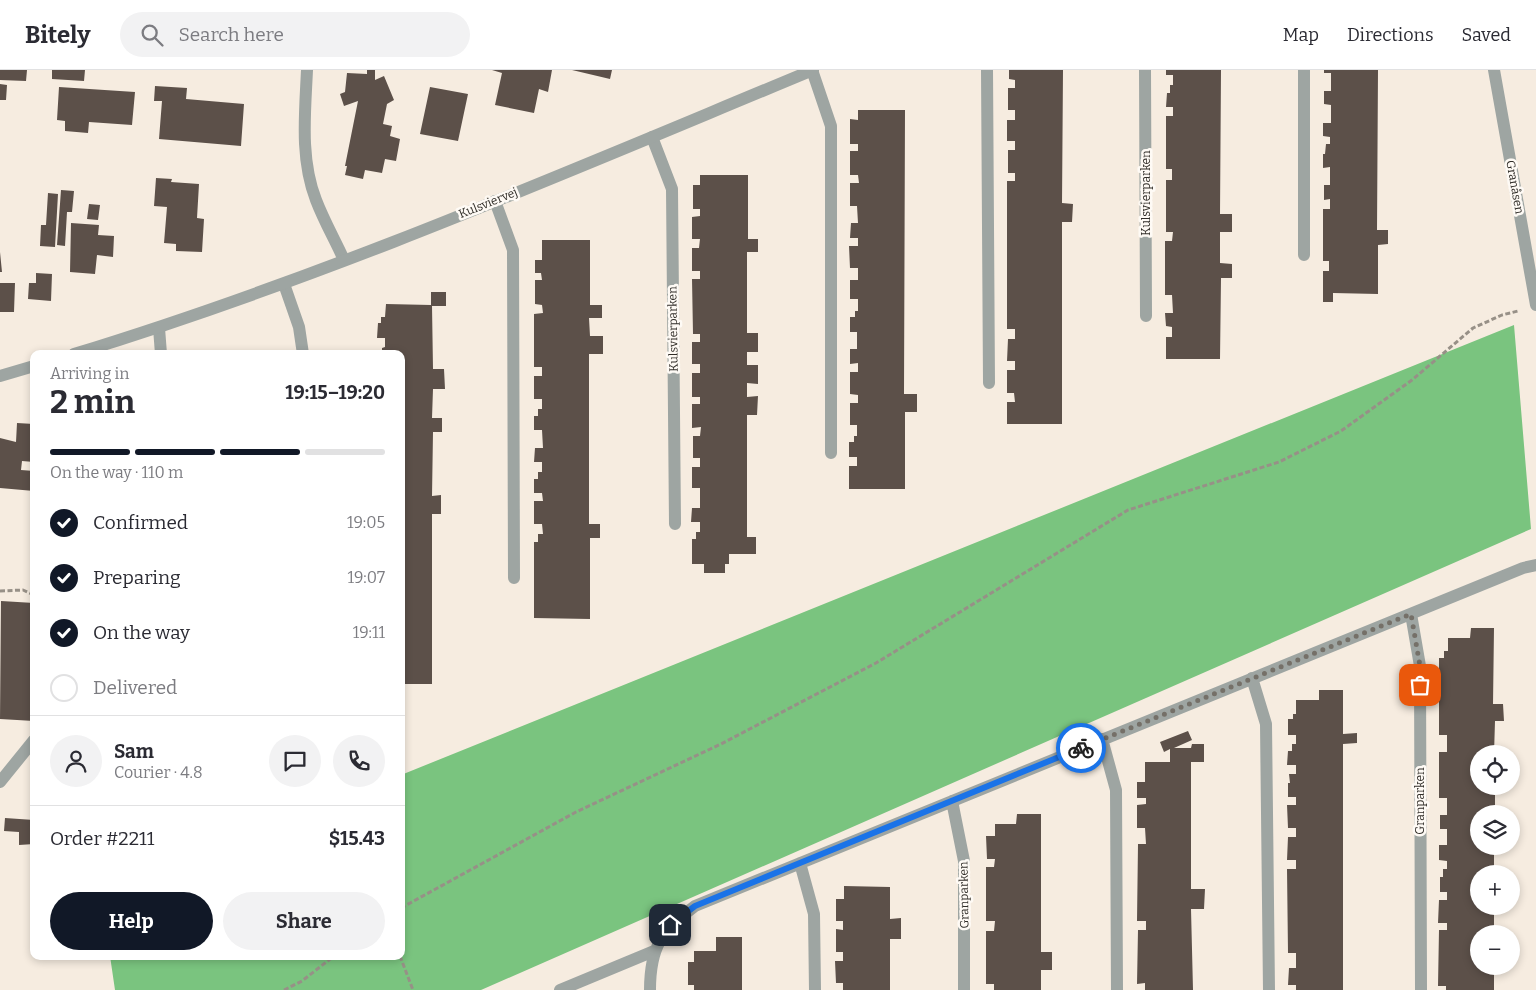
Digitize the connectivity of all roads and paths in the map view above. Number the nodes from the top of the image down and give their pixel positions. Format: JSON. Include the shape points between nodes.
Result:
{"nodes":[{"id":1,"x":307,"y":70,"type":"edge"},
{"id":2,"x":813,"y":70,"type":"edge"},
{"id":3,"x":987,"y":70,"type":"edge"},
{"id":4,"x":1145,"y":70,"type":"edge"},
{"id":5,"x":1304,"y":70,"type":"edge"},
{"id":6,"x":1494,"y":70,"type":"edge"},
{"id":7,"x":652,"y":137,"type":"junction"},
{"id":8,"x":495,"y":201,"type":"junction"},
{"id":9,"x":1304,"y":254,"type":"dead end"},
{"id":10,"x":344,"y":260,"type":"junction"},
{"id":11,"x":284,"y":284,"type":"junction"},
{"id":12,"x":1536,"y":305,"type":"edge"},
{"id":13,"x":1519,"y":310,"type":"dead end"},
{"id":14,"x":1146,"y":316,"type":"dead end"},
{"id":15,"x":159,"y":328,"type":"junction"},
{"id":16,"x":87,"y":350,"type":"edge"},
{"id":17,"x":161,"y":350,"type":"edge"},
{"id":18,"x":302,"y":350,"type":"edge"},
{"id":19,"x":30,"y":367,"type":"edge"},
{"id":20,"x":0,"y":376,"type":"edge"},
{"id":21,"x":990,"y":382,"type":"dead end"},
{"id":22,"x":831,"y":453,"type":"dead end"},
{"id":23,"x":675,"y":524,"type":"dead end"},
{"id":24,"x":1536,"y":565,"type":"edge"},
{"id":25,"x":514,"y":578,"type":"dead end"},
{"id":26,"x":0,"y":591,"type":"edge"},
{"id":27,"x":30,"y":594,"type":"edge"},
{"id":28,"x":1411,"y":614,"type":"junction"},
{"id":29,"x":1252,"y":678,"type":"junction"},
{"id":30,"x":1102,"y":739,"type":"junction"},
{"id":31,"x":30,"y":745,"type":"edge"},
{"id":32,"x":0,"y":782,"type":"edge"},
{"id":33,"x":952,"y":801,"type":"junction"},
{"id":34,"x":800,"y":863,"type":"junction"},
{"id":35,"x":405,"y":906,"type":"edge"},
{"id":36,"x":654,"y":951,"type":"junction"},
{"id":37,"x":329,"y":960,"type":"edge"},
{"id":38,"x":402,"y":960,"type":"edge"},
{"id":39,"x":284,"y":990,"type":"edge"},
{"id":40,"x":413,"y":990,"type":"edge"},
{"id":41,"x":560,"y":990,"type":"edge"},
{"id":42,"x":650,"y":990,"type":"edge"},
{"id":43,"x":815,"y":990,"type":"edge"},
{"id":44,"x":964,"y":990,"type":"edge"},
{"id":45,"x":1116,"y":990,"type":"edge"},
{"id":46,"x":1269,"y":990,"type":"edge"},
{"id":47,"x":1421,"y":990,"type":"edge"}],
"edges":[{"from":1,"to":10,"type":"street","via":[[304,132],[308,171],[316,200]]},
{"from":2,"to":7,"type":"street","name":"Kulsviervej"},
{"from":2,"to":22,"type":"street","via":[[830,126]]},
{"from":3,"to":21,"type":"street"},
{"from":4,"to":14,"type":"street","name":"Kulsvierparken"},
{"from":5,"to":9,"type":"street"},
{"from":6,"to":12,"type":"street","name":"Granåsen"},
{"from":7,"to":8,"type":"street","name":"Kulsviervej"},
{"from":7,"to":23,"type":"street","name":"Kulsvierparken","via":[[672,189]]},
{"from":8,"to":10,"type":"street","name":"Kulsviervej"},
{"from":8,"to":25,"type":"street","via":[[513,250]]},
{"from":10,"to":11,"type":"street","name":"Kulsviervej"},
{"from":11,"to":15,"type":"street","name":"Kulsviervej"},
{"from":11,"to":18,"type":"street","via":[[299,327]]},
{"from":13,"to":35,"type":"path","via":[[1473,328],[1412,380],[1341,431],[1279,462],[1128,510],[876,663],[720,744],[576,812]]},
{"from":15,"to":16,"type":"street","name":"Kulsviervej"},
{"from":15,"to":17,"type":"street"},
{"from":19,"to":20,"type":"street"},
{"from":24,"to":28,"type":"street"},
{"from":26,"to":27,"type":"path","via":[[23,590]]},
{"from":28,"to":29,"type":"street"},
{"from":28,"to":47,"type":"street","name":"Granparken","via":[[1420,666]]},
{"from":29,"to":30,"type":"street"},
{"from":29,"to":46,"type":"street","via":[[1266,724]]},
{"from":30,"to":33,"type":"street"},
{"from":30,"to":45,"type":"street","via":[[1116,790]]},
{"from":31,"to":32,"type":"street"},
{"from":33,"to":34,"type":"street"},
{"from":33,"to":44,"type":"street","name":"Granparken","via":[[964,861]]},
{"from":34,"to":36,"type":"street","via":[[695,906],[670,925]]},
{"from":34,"to":43,"type":"street","via":[[814,914]]},
{"from":36,"to":41,"type":"street"},
{"from":36,"to":42,"type":"street"},
{"from":37,"to":39,"type":"path"},
{"from":38,"to":40,"type":"path"}]}
